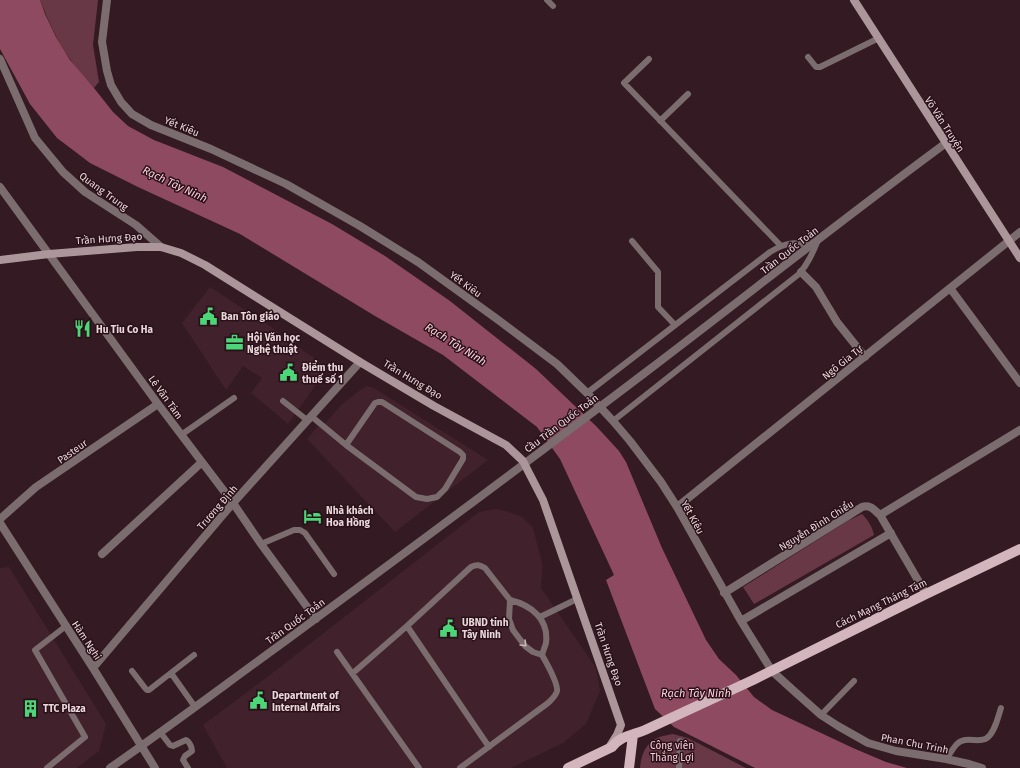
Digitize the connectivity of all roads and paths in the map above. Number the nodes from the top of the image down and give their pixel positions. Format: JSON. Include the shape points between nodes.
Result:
{"nodes":[{"id":1,"x":107,"y":0,"type":"edge"},
{"id":2,"x":547,"y":0,"type":"edge"},
{"id":3,"x":854,"y":0,"type":"edge"},
{"id":4,"x":553,"y":6,"type":"dead end"},
{"id":5,"x":879,"y":38,"type":"junction"},
{"id":6,"x":808,"y":57,"type":"dead end"},
{"id":7,"x":0,"y":59,"type":"edge"},
{"id":8,"x":648,"y":59,"type":"dead end"},
{"id":9,"x":688,"y":94,"type":"dead end"},
{"id":10,"x":660,"y":121,"type":"junction"},
{"id":11,"x":946,"y":143,"type":"junction"},
{"id":12,"x":0,"y":187,"type":"edge"},
{"id":13,"x":1020,"y":232,"type":"edge"},
{"id":14,"x":818,"y":240,"type":"junction"},
{"id":15,"x":632,"y":241,"type":"dead end"},
{"id":16,"x":1008,"y":241,"type":"junction"},
{"id":17,"x":811,"y":245,"type":"junction"},
{"id":18,"x":781,"y":246,"type":"junction"},
{"id":19,"x":162,"y":247,"type":"junction"},
{"id":20,"x":49,"y":254,"type":"junction"},
{"id":21,"x":1020,"y":258,"type":"edge"},
{"id":22,"x":0,"y":260,"type":"edge"},
{"id":23,"x":801,"y":272,"type":"junction"},
{"id":24,"x":950,"y":288,"type":"junction"},
{"id":25,"x":675,"y":325,"type":"junction"},
{"id":26,"x":865,"y":357,"type":"junction"},
{"id":27,"x":360,"y":362,"type":"junction"},
{"id":28,"x":645,"y":372,"type":"joint"},
{"id":29,"x":1020,"y":383,"type":"edge"},
{"id":30,"x":588,"y":393,"type":"junction"},
{"id":31,"x":234,"y":398,"type":"dead end"},
{"id":32,"x":283,"y":401,"type":"dead end"},
{"id":33,"x":158,"y":404,"type":"junction"},
{"id":34,"x":309,"y":418,"type":"junction"},
{"id":35,"x":613,"y":421,"type":"junction"},
{"id":36,"x":1020,"y":430,"type":"edge"},
{"id":37,"x":181,"y":434,"type":"junction"},
{"id":38,"x":346,"y":445,"type":"junction"},
{"id":39,"x":202,"y":462,"type":"junction"},
{"id":40,"x":490,"y":489,"type":"joint"},
{"id":41,"x":233,"y":503,"type":"junction"},
{"id":42,"x":677,"y":507,"type":"junction"},
{"id":43,"x":880,"y":515,"type":"junction"},
{"id":44,"x":0,"y":519,"type":"edge"},
{"id":45,"x":0,"y":523,"type":"edge"},
{"id":46,"x":891,"y":533,"type":"junction"},
{"id":47,"x":261,"y":544,"type":"junction"},
{"id":48,"x":1020,"y":549,"type":"edge"},
{"id":49,"x":102,"y":554,"type":"dead end"},
{"id":50,"x":334,"y":574,"type":"dead end"},
{"id":51,"x":724,"y":593,"type":"junction"},
{"id":52,"x":926,"y":594,"type":"junction"},
{"id":53,"x":577,"y":599,"type":"junction"},
{"id":54,"x":510,"y":600,"type":"junction"},
{"id":55,"x":540,"y":617,"type":"junction"},
{"id":56,"x":316,"y":619,"type":"junction"},
{"id":57,"x":740,"y":621,"type":"junction"},
{"id":58,"x":66,"y":626,"type":"junction"},
{"id":59,"x":407,"y":626,"type":"junction"},
{"id":60,"x":337,"y":652,"type":"dead end"},
{"id":61,"x":194,"y":655,"type":"dead end"},
{"id":62,"x":542,"y":655,"type":"junction"},
{"id":63,"x":93,"y":668,"type":"junction"},
{"id":64,"x":132,"y":671,"type":"dead end"},
{"id":65,"x":772,"y":671,"type":"junction"},
{"id":66,"x":171,"y":673,"type":"junction"},
{"id":67,"x":353,"y":673,"type":"junction"},
{"id":68,"x":854,"y":681,"type":"dead end"},
{"id":69,"x":195,"y":707,"type":"junction"},
{"id":70,"x":1001,"y":708,"type":"dead end"},
{"id":71,"x":821,"y":715,"type":"junction"},
{"id":72,"x":621,"y":724,"type":"junction"},
{"id":73,"x":160,"y":732,"type":"junction"},
{"id":74,"x":638,"y":733,"type":"junction"},
{"id":75,"x":680,"y":741,"type":"dead end"},
{"id":76,"x":141,"y":746,"type":"junction"},
{"id":77,"x":489,"y":747,"type":"junction"},
{"id":78,"x":610,"y":748,"type":"junction"},
{"id":79,"x":946,"y":759,"type":"junction"},
{"id":80,"x":47,"y":768,"type":"edge"},
{"id":81,"x":110,"y":768,"type":"edge"},
{"id":82,"x":154,"y":768,"type":"edge"},
{"id":83,"x":188,"y":768,"type":"edge"},
{"id":84,"x":419,"y":768,"type":"edge"},
{"id":85,"x":460,"y":768,"type":"edge"},
{"id":86,"x":568,"y":768,"type":"edge"},
{"id":87,"x":629,"y":768,"type":"edge"},
{"id":88,"x":679,"y":768,"type":"edge"},
{"id":89,"x":982,"y":768,"type":"edge"}],
"edges":[{"from":1,"to":30,"type":"street","name":"Yết Kiêu","via":[[102,42],[106,71],[121,102],[132,114],[151,125],[211,148],[286,184],[360,226],[418,262],[498,319],[556,364]]},
{"from":2,"to":4,"type":"lane"},
{"from":3,"to":5,"type":"street","name":"Võ Văn Truyện"},
{"from":5,"to":6,"type":"lane","via":[[820,67],[816,67]]},
{"from":5,"to":11,"type":"street","name":"Võ Văn Truyện"},
{"from":7,"to":19,"type":"street","name":"Quang Trung","via":[[35,138],[63,172],[85,192],[136,225]]},
{"from":8,"to":10,"type":"lane","via":[[624,83]]},
{"from":9,"to":10,"type":"lane"},
{"from":10,"to":18,"type":"lane"},
{"from":11,"to":14,"type":"street","name":"Trần Quốc Toản"},
{"from":11,"to":16,"type":"street","name":"Võ Văn Truyện"},
{"from":12,"to":20,"type":"street","name":"Lê Văn Tám"},
{"from":13,"to":16,"type":"street","name":"Ngô Gia Tự"},
{"from":14,"to":17,"type":"street","name":"Trần Quốc Toản"},
{"from":14,"to":23,"type":"lane"},
{"from":15,"to":25,"type":"lane","via":[[658,272],[658,307]]},
{"from":16,"to":21,"type":"street","name":"Võ Văn Truyện"},
{"from":16,"to":24,"type":"street","name":"Ngô Gia Tự"},
{"from":17,"to":18,"type":"lane","via":[[796,242]]},
{"from":17,"to":28,"type":"street","name":"Trần Quốc Toản"},
{"from":18,"to":25,"type":"lane"},
{"from":19,"to":20,"type":"street","name":"Trần Hưng Đạo"},
{"from":19,"to":27,"type":"street","name":"Trần Hưng Đạo","via":[[205,265]]},
{"from":20,"to":22,"type":"street","name":"Trần Hưng Đạo"},
{"from":20,"to":33,"type":"street","name":"Lê Văn Tám"},
{"from":23,"to":26,"type":"street","via":[[816,287],[837,322]]},
{"from":23,"to":35,"type":"lane"},
{"from":24,"to":26,"type":"street","name":"Ngô Gia Tự"},
{"from":24,"to":29,"type":"street"},
{"from":25,"to":30,"type":"lane"},
{"from":26,"to":42,"type":"street","name":"Ngô Gia Tự"},
{"from":27,"to":34,"type":"street","name":"Trương Định"},
{"from":27,"to":53,"type":"street","name":"Trần Hưng Đạo","via":[[506,445],[523,461],[543,500]]},
{"from":28,"to":40,"type":"street","name":"Cầu Trần Quốc Toản"},
{"from":30,"to":35,"type":"street","name":"Yết Kiêu"},
{"from":31,"to":37,"type":"lane"},
{"from":32,"to":34,"type":"lane"},
{"from":33,"to":37,"type":"street","name":"Lê Văn Tám"},
{"from":33,"to":44,"type":"street","name":"Pasteur","via":[[36,487]]},
{"from":34,"to":38,"type":"lane"},
{"from":34,"to":41,"type":"street","name":"Trương Định"},
{"from":35,"to":42,"type":"street","name":"Yết Kiêu","via":[[661,482]]},
{"from":36,"to":43,"type":"street"},
{"from":37,"to":39,"type":"street","name":"Lê Văn Tám"},
{"from":38,"to":38,"type":"lane","via":[[375,403],[382,402],[460,452],[463,459],[441,493],[427,499],[416,497]]},
{"from":39,"to":41,"type":"street","name":"Lê Văn Tám"},
{"from":39,"to":49,"type":"street"},
{"from":40,"to":56,"type":"street","name":"Trần Quốc Toản"},
{"from":41,"to":47,"type":"street","name":"Lê Văn Tám"},
{"from":41,"to":63,"type":"street","name":"Trương Định"},
{"from":42,"to":51,"type":"street","name":"Yết Kiêu"},
{"from":43,"to":46,"type":"street"},
{"from":43,"to":51,"type":"street","name":"Nguyễn Đình Chiểu","via":[[871,507],[862,507]]},
{"from":45,"to":58,"type":"street","name":"Hàm Nghi"},
{"from":46,"to":52,"type":"street"},
{"from":46,"to":57,"type":"street"},
{"from":47,"to":50,"type":"lane","via":[[294,530],[300,530],[305,533]]},
{"from":47,"to":56,"type":"street","name":"Lê Văn Tám"},
{"from":48,"to":52,"type":"main road","name":"Cách Mạng Tháng Tám"},
{"from":51,"to":57,"type":"street","name":"Yết Kiêu"},
{"from":52,"to":65,"type":"main road","name":"Cách Mạng Tháng Tám"},
{"from":53,"to":55,"type":"lane"},
{"from":53,"to":72,"type":"street","name":"Trần Hưng Đạo"},
{"from":54,"to":55,"type":"lane","via":[[531,609]]},
{"from":54,"to":59,"type":"lane","via":[[485,568],[475,565]]},
{"from":54,"to":62,"type":"lane","one_way":true,"via":[[509,619],[513,630],[525,646]]},
{"from":55,"to":62,"type":"lane","via":[[546,634]]},
{"from":56,"to":69,"type":"street","name":"Trần Quốc Toản"},
{"from":57,"to":65,"type":"street","name":"Yết Kiêu"},
{"from":58,"to":63,"type":"street","name":"Hàm Nghi"},
{"from":58,"to":80,"type":"lane","via":[[35,650],[85,737]]},
{"from":59,"to":67,"type":"lane"},
{"from":59,"to":77,"type":"lane"},
{"from":60,"to":67,"type":"lane"},
{"from":61,"to":66,"type":"lane"},
{"from":62,"to":77,"type":"lane","via":[[557,691],[548,704]]},
{"from":63,"to":76,"type":"street","name":"Hàm Nghi"},
{"from":64,"to":66,"type":"lane","via":[[147,690]]},
{"from":65,"to":71,"type":"street","name":"Phan Chu Trinh"},
{"from":65,"to":74,"type":"main road","name":"Cách Mạng Tháng Tám"},
{"from":66,"to":69,"type":"lane"},
{"from":67,"to":84,"type":"lane"},
{"from":68,"to":71,"type":"lane"},
{"from":69,"to":73,"type":"street","name":"Trần Quốc Toản"},
{"from":70,"to":79,"type":"lane","via":[[986,739],[961,741]]},
{"from":71,"to":79,"type":"street","name":"Phan Chu Trinh","via":[[868,743],[896,751]]},
{"from":72,"to":74,"type":"street"},
{"from":72,"to":78,"type":"street"},
{"from":73,"to":76,"type":"street","name":"Trần Quốc Toản"},
{"from":73,"to":83,"type":"lane","via":[[170,745],[186,740],[188,742],[192,751],[183,760]]},
{"from":74,"to":78,"type":"main road","name":"Cách Mạng Tháng Tám","via":[[630,741]]},
{"from":74,"to":87,"type":"main road"},
{"from":75,"to":88,"type":"lane"},
{"from":76,"to":81,"type":"street","name":"Trần Quốc Toản"},
{"from":76,"to":82,"type":"street","name":"Hàm Nghi"},
{"from":77,"to":85,"type":"lane"},
{"from":78,"to":86,"type":"main road"},
{"from":79,"to":89,"type":"street","name":"Phan Chu Trinh"}]}
